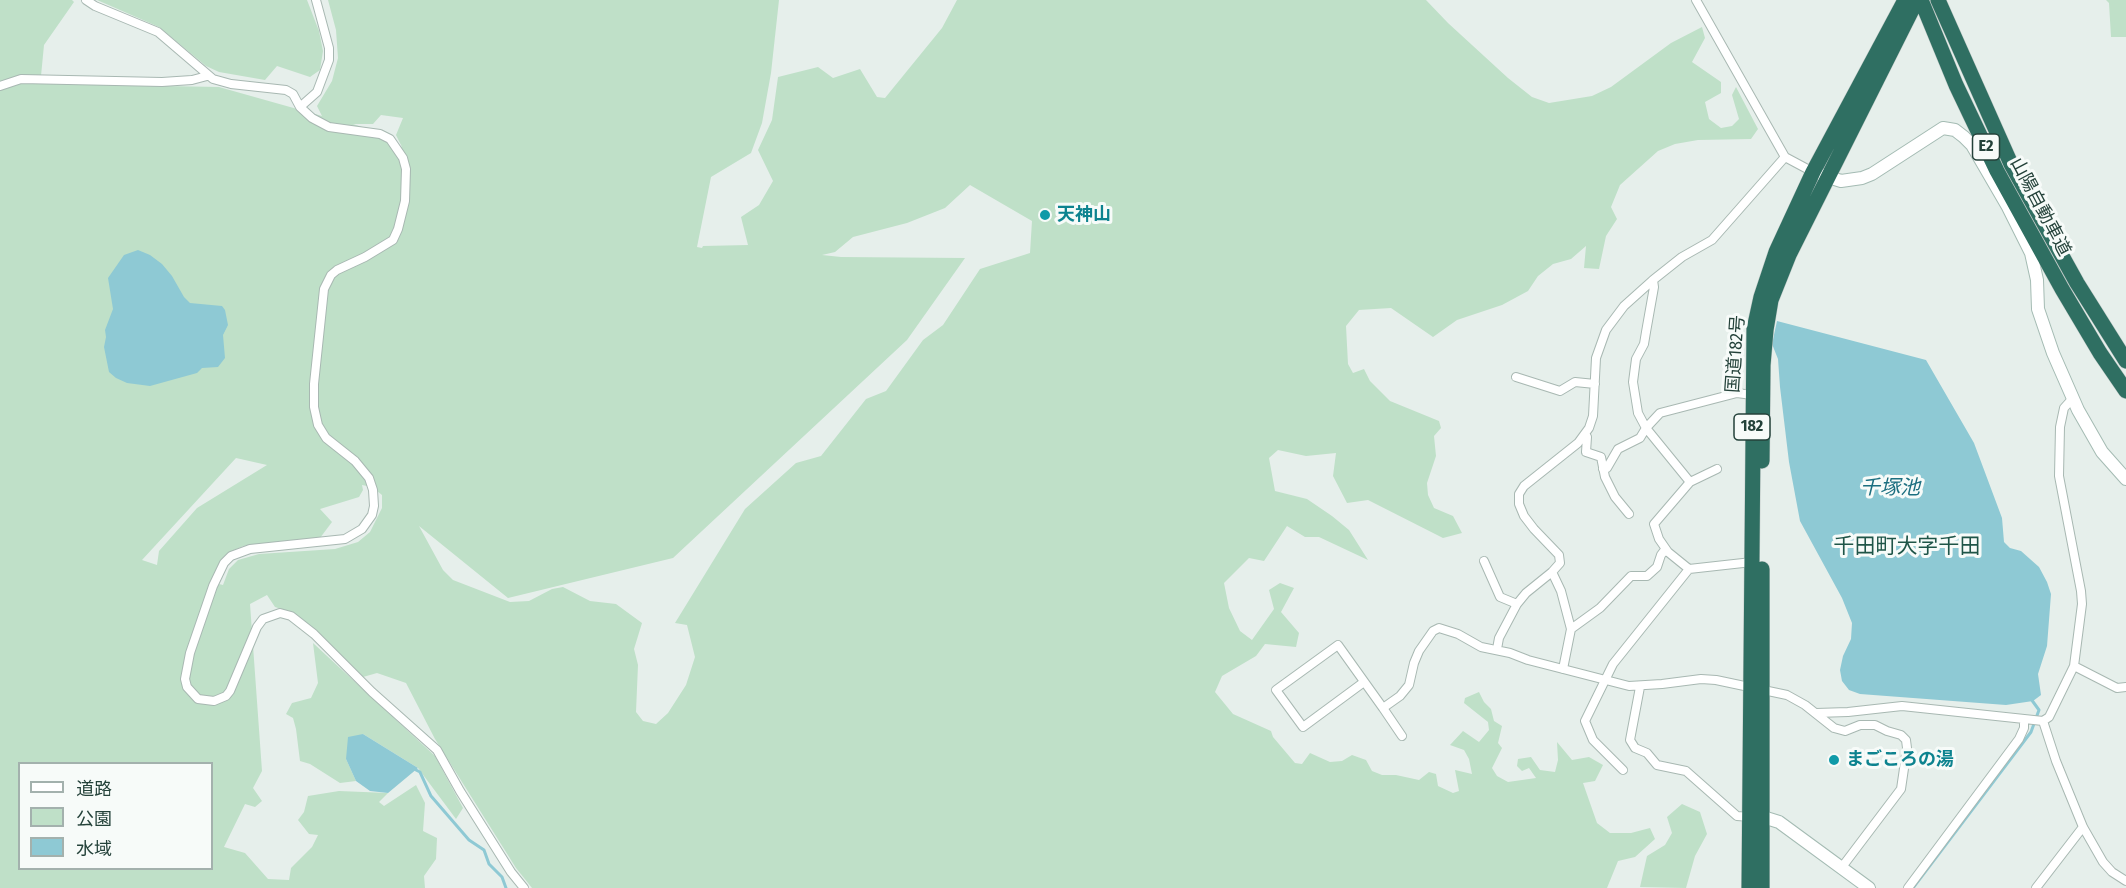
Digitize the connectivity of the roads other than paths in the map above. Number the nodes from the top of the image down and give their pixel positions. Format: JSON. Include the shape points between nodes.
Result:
{"nodes":[{"id":1,"x":86,"y":0,"type":"edge"},
{"id":2,"x":316,"y":0,"type":"edge"},
{"id":3,"x":1696,"y":0,"type":"edge"},
{"id":4,"x":1905,"y":0,"type":"edge"},
{"id":5,"x":1918,"y":0,"type":"edge"},
{"id":6,"x":1938,"y":0,"type":"edge"},
{"id":7,"x":207,"y":76,"type":"junction"},
{"id":8,"x":0,"y":86,"type":"edge"},
{"id":9,"x":300,"y":107,"type":"junction"},
{"id":10,"x":1785,"y":157,"type":"junction"},
{"id":11,"x":1820,"y":175,"type":"junction"},
{"id":12,"x":1653,"y":280,"type":"junction"},
{"id":13,"x":2126,"y":361,"type":"edge"},
{"id":14,"x":1516,"y":377,"type":"dead end"},
{"id":15,"x":1594,"y":384,"type":"junction"},
{"id":16,"x":2126,"y":391,"type":"edge"},
{"id":17,"x":1752,"y":395,"type":"junction"},
{"id":18,"x":2073,"y":398,"type":"junction"},
{"id":19,"x":1646,"y":428,"type":"junction"},
{"id":20,"x":1585,"y":434,"type":"junction"},
{"id":21,"x":1604,"y":469,"type":"junction"},
{"id":22,"x":1717,"y":470,"type":"dead end"},
{"id":23,"x":2126,"y":479,"type":"edge"},
{"id":24,"x":1690,"y":482,"type":"junction"},
{"id":25,"x":1629,"y":514,"type":"dead end"},
{"id":26,"x":1668,"y":552,"type":"junction"},
{"id":27,"x":1484,"y":561,"type":"dead end"},
{"id":28,"x":1752,"y":562,"type":"junction"},
{"id":29,"x":1689,"y":569,"type":"junction"},
{"id":30,"x":1552,"y":572,"type":"junction"},
{"id":31,"x":1517,"y":604,"type":"junction"},
{"id":32,"x":1571,"y":628,"type":"junction"},
{"id":33,"x":1497,"y":649,"type":"junction"},
{"id":34,"x":2074,"y":666,"type":"junction"},
{"id":35,"x":1563,"y":669,"type":"junction"},
{"id":36,"x":1607,"y":680,"type":"junction"},
{"id":37,"x":1364,"y":682,"type":"junction"},
{"id":38,"x":1640,"y":687,"type":"junction"},
{"id":39,"x":2126,"y":687,"type":"edge"},
{"id":40,"x":1757,"y":690,"type":"junction"},
{"id":41,"x":1383,"y":708,"type":"junction"},
{"id":42,"x":1816,"y":713,"type":"junction"},
{"id":43,"x":2034,"y":720,"type":"junction"},
{"id":44,"x":1402,"y":736,"type":"dead end"},
{"id":45,"x":1623,"y":770,"type":"dead end"},
{"id":46,"x":1756,"y":817,"type":"junction"},
{"id":47,"x":2084,"y":827,"type":"junction"},
{"id":48,"x":1842,"y":867,"type":"junction"},
{"id":49,"x":2126,"y":882,"type":"edge"},
{"id":50,"x":524,"y":888,"type":"edge"},
{"id":51,"x":1749,"y":888,"type":"edge"},
{"id":52,"x":1762,"y":888,"type":"edge"},
{"id":53,"x":1869,"y":888,"type":"edge"},
{"id":54,"x":1908,"y":888,"type":"edge"},
{"id":55,"x":2036,"y":888,"type":"edge"}],
"edges":[{"from":1,"to":7,"type":"street","via":[[158,32]]},
{"from":2,"to":9,"type":"street","via":[[329,60],[317,92]]},
{"from":3,"to":10,"type":"street"},
{"from":4,"to":11,"type":"highway","name":"国道182号","number":"182"},
{"from":5,"to":11,"type":"highway","name":"国道182号","number":"182"},
{"from":5,"to":16,"type":"highway","name":"山陽自動車道","number":"E2","via":[[1997,171],[2062,289]]},
{"from":6,"to":13,"type":"highway","name":"山陽自動車道","number":"E2","via":[[2011,164]]},
{"from":7,"to":8,"type":"street","via":[[162,82],[21,79]]},
{"from":7,"to":9,"type":"street","via":[[221,82],[286,90]]},
{"from":9,"to":50,"type":"street","via":[[329,127],[390,139],[406,169],[405,201],[393,240],[331,275],[322,297],[314,391],[318,425],[326,438],[364,469],[373,490],[374,506],[362,529],[345,539],[250,549],[231,556],[213,586],[190,654],[187,687],[198,699],[213,701],[226,696],[256,627],[263,619],[280,613],[291,616],[437,750]]},
{"from":10,"to":11,"type":"street"},
{"from":10,"to":12,"type":"street","via":[[1712,240]]},
{"from":11,"to":17,"type":"highway","name":"国道182号","number":"182","via":[[1776,252],[1761,297],[1754,329]]},
{"from":11,"to":18,"type":"street","via":[[1841,181],[1872,174],[1943,128],[1964,136],[2031,253],[2038,309]]},
{"from":11,"to":40,"type":"highway","name":"国道182号","number":"182","via":[[1771,300],[1766,330]]},
{"from":12,"to":15,"type":"street","via":[[1605,330],[1596,358]]},
{"from":12,"to":19,"type":"street","via":[[1634,382],[1638,413]]},
{"from":14,"to":15,"type":"street","via":[[1560,391],[1575,382]]},
{"from":15,"to":20,"type":"street","via":[[1593,416]]},
{"from":17,"to":19,"type":"street","via":[[1737,393],[1660,413]]},
{"from":17,"to":28,"type":"highway","name":"国道182号","number":"182"},
{"from":18,"to":23,"type":"street","via":[[2102,452]]},
{"from":18,"to":34,"type":"street","via":[[2064,408],[2060,427],[2059,476],[2081,591]]},
{"from":19,"to":21,"type":"street","via":[[1640,438],[1618,449]]},
{"from":19,"to":24,"type":"street"},
{"from":20,"to":21,"type":"street","via":[[1586,452],[1600,457]]},
{"from":20,"to":30,"type":"street","via":[[1524,486],[1520,494],[1524,516],[1559,555],[1560,562]]},
{"from":21,"to":25,"type":"street","via":[[1615,498]]},
{"from":22,"to":24,"type":"street"},
{"from":24,"to":26,"type":"street","via":[[1654,524]]},
{"from":26,"to":29,"type":"street"},
{"from":26,"to":32,"type":"street","via":[[1661,555],[1657,567],[1647,576],[1631,576],[1600,608]]},
{"from":27,"to":31,"type":"street","via":[[1500,597]]},
{"from":28,"to":29,"type":"street"},
{"from":28,"to":40,"type":"highway","name":"国道182号","number":"182"},
{"from":29,"to":36,"type":"street","via":[[1613,664]]},
{"from":30,"to":31,"type":"street"},
{"from":30,"to":32,"type":"street","via":[[1562,591]]},
{"from":31,"to":33,"type":"street"},
{"from":32,"to":35,"type":"street"},
{"from":33,"to":35,"type":"street"},
{"from":33,"to":41,"type":"street","via":[[1481,647],[1439,628],[1432,631],[1414,663],[1409,686]]},
{"from":34,"to":39,"type":"street","via":[[2117,687]]},
{"from":34,"to":43,"type":"street","via":[[2049,717]]},
{"from":35,"to":36,"type":"street"},
{"from":36,"to":38,"type":"street"},
{"from":36,"to":45,"type":"street","via":[[1585,721],[1593,740]]},
{"from":37,"to":37,"type":"street","via":[[1338,645],[1276,690],[1304,727]]},
{"from":37,"to":41,"type":"street"},
{"from":38,"to":40,"type":"street","via":[[1701,679]]},
{"from":38,"to":46,"type":"street","via":[[1630,740],[1635,748],[1647,753],[1657,765],[1686,771],[1737,816]]},
{"from":40,"to":42,"type":"street","via":[[1787,695]]},
{"from":40,"to":46,"type":"highway","name":"国道182号","number":"182"},
{"from":41,"to":44,"type":"street"},
{"from":42,"to":43,"type":"street","via":[[1902,706]]},
{"from":42,"to":48,"type":"street","via":[[1834,728],[1845,731],[1875,725],[1906,740],[1901,789]]},
{"from":43,"to":47,"type":"street"},
{"from":43,"to":54,"type":"street","via":[[2024,728]]},
{"from":46,"to":48,"type":"street","via":[[1779,822]]},
{"from":46,"to":51,"type":"highway","name":"国道182号","number":"182"},
{"from":46,"to":52,"type":"highway","name":"国道182号","number":"182"},
{"from":47,"to":49,"type":"street","via":[[2103,862]]},
{"from":47,"to":55,"type":"street"},
{"from":48,"to":53,"type":"street"}]}
